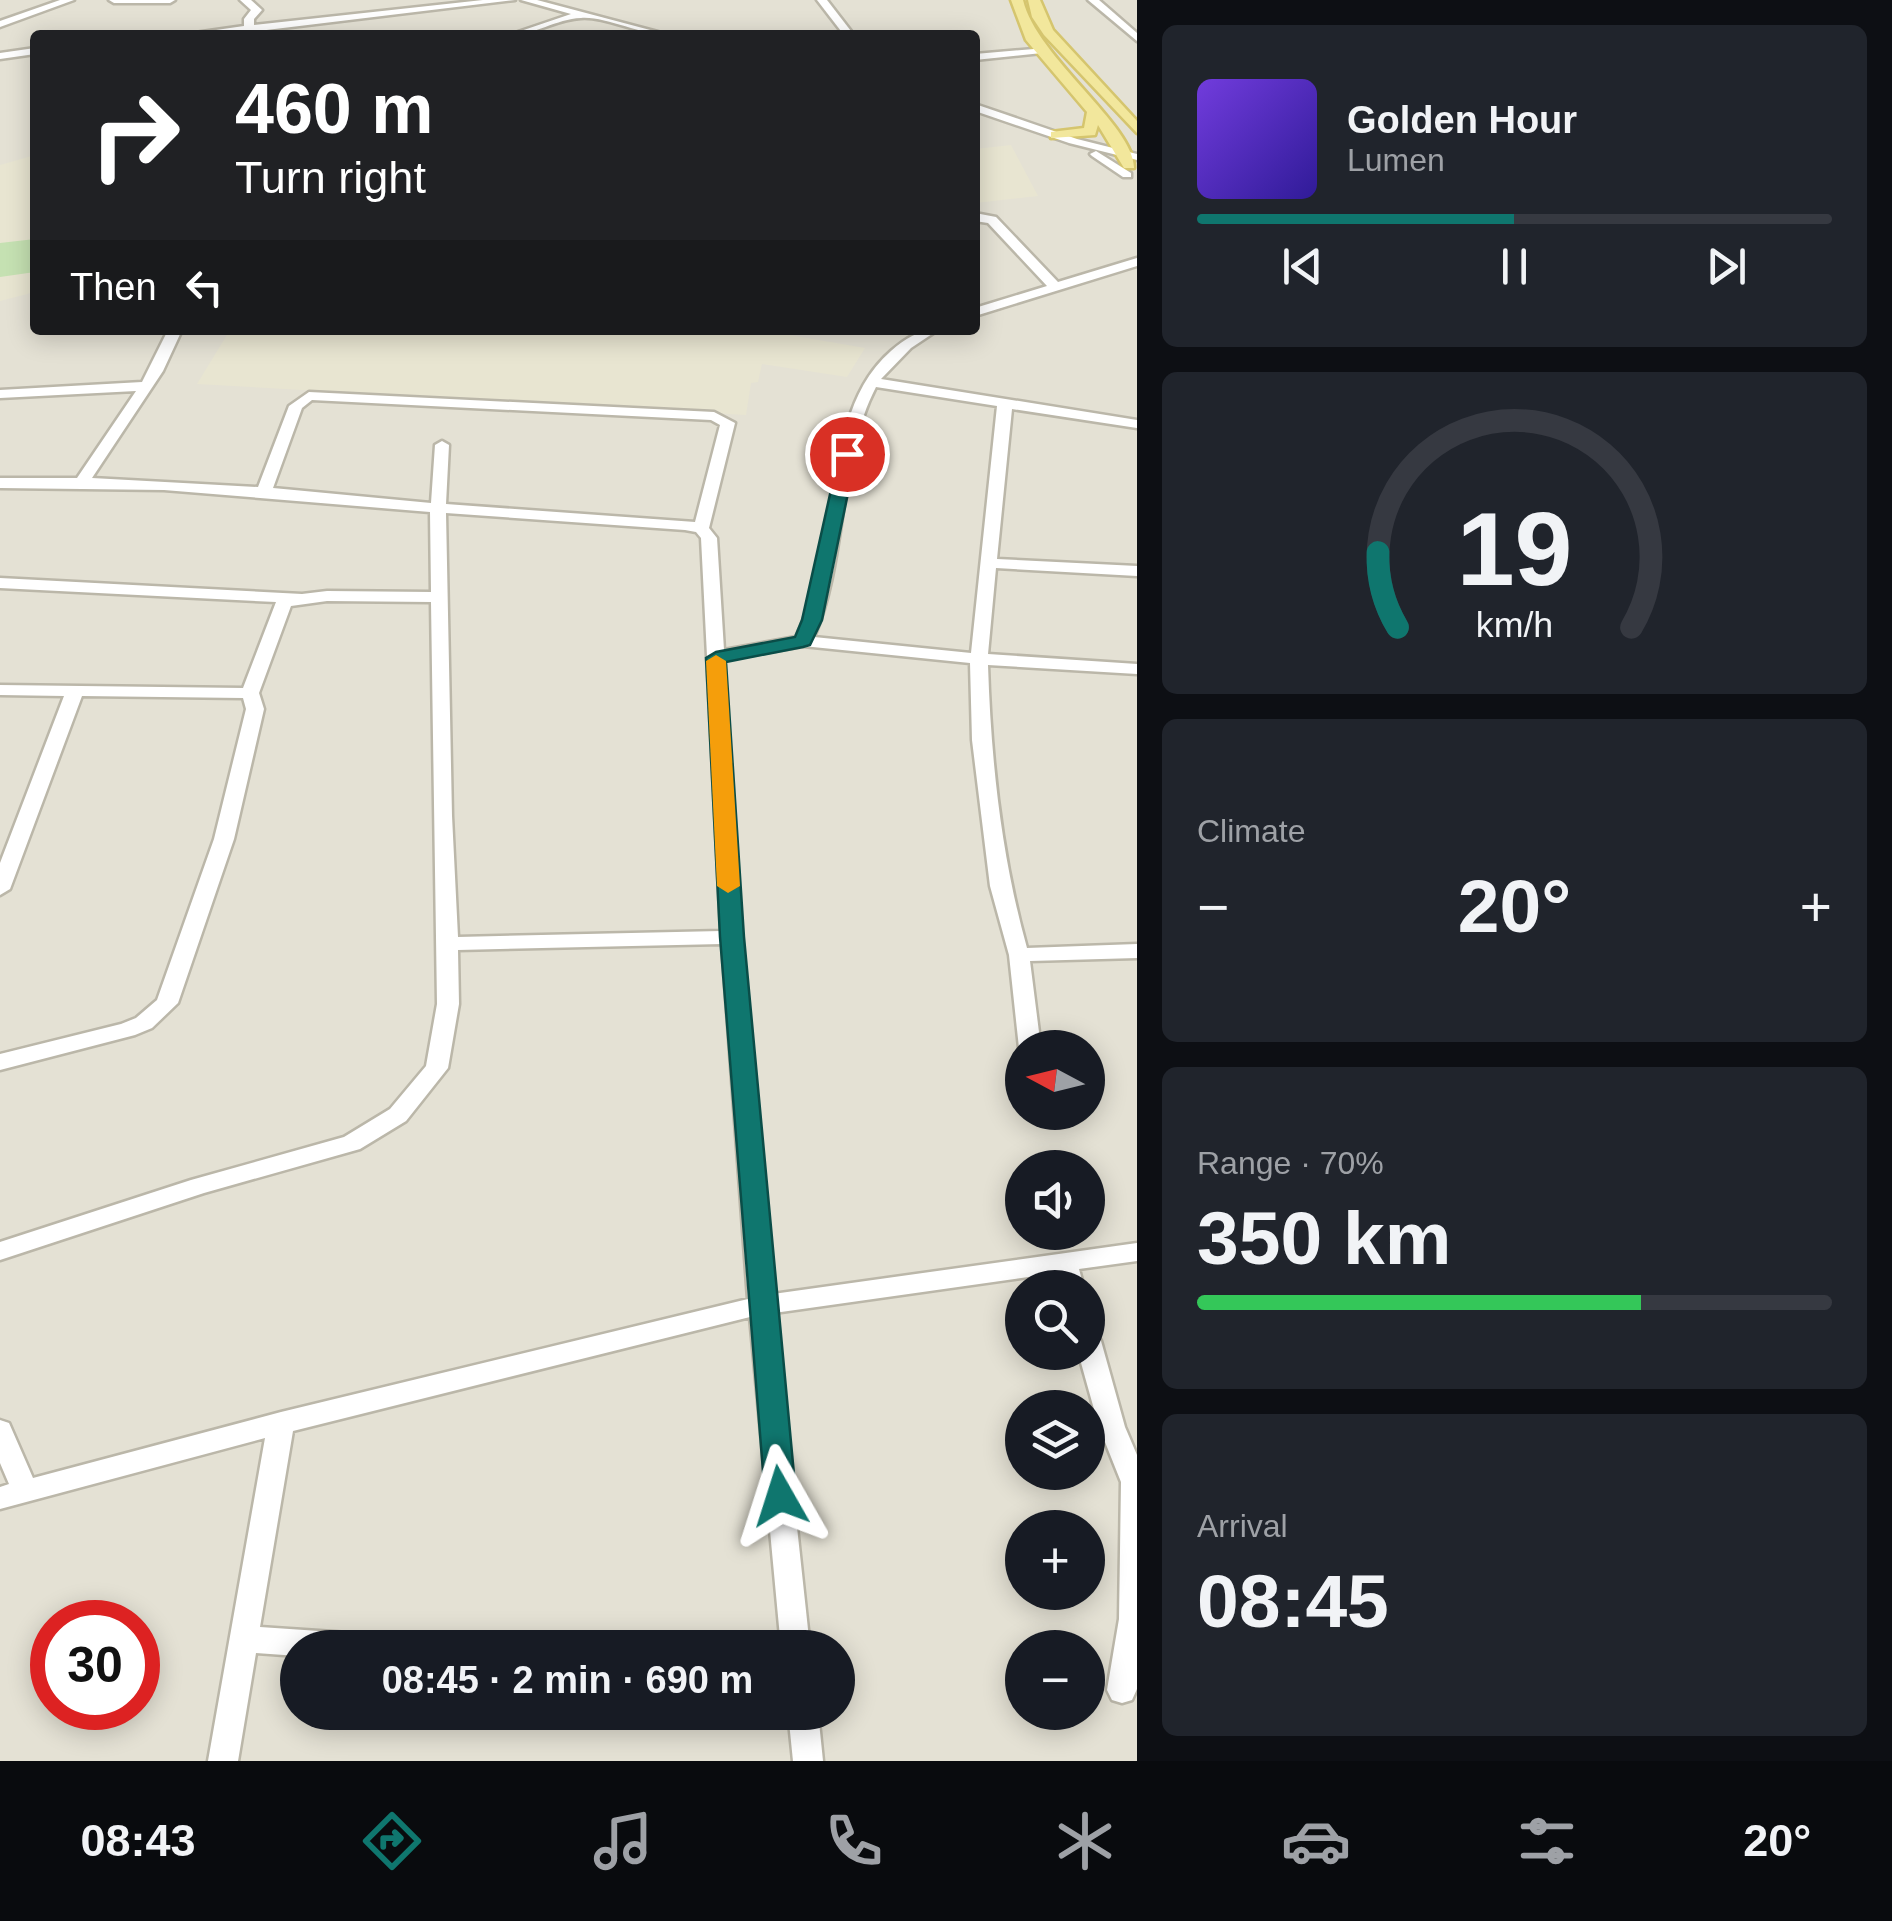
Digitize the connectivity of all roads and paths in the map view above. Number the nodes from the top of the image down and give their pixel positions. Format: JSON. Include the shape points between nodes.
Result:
{"nodes":[{"id":1,"x":69,"y":0,"type":"edge"},
{"id":2,"x":114,"y":0,"type":"edge"},
{"id":3,"x":170,"y":0,"type":"edge"},
{"id":4,"x":245,"y":0,"type":"edge"},
{"id":5,"x":510,"y":0,"type":"edge"},
{"id":6,"x":528,"y":0,"type":"edge"},
{"id":7,"x":822,"y":0,"type":"edge"},
{"id":8,"x":1017,"y":0,"type":"edge"},
{"id":9,"x":1034,"y":0,"type":"edge"},
{"id":10,"x":1093,"y":0,"type":"edge"},
{"id":11,"x":582,"y":14,"type":"junction"},
{"id":12,"x":0,"y":24,"type":"edge"},
{"id":13,"x":249,"y":29,"type":"junction"},
{"id":14,"x":245,"y":30,"type":"edge"},
{"id":15,"x":530,"y":30,"type":"edge"},
{"id":16,"x":644,"y":30,"type":"edge"},
{"id":17,"x":845,"y":30,"type":"edge"},
{"id":18,"x":1137,"y":38,"type":"edge"},
{"id":19,"x":1055,"y":39,"type":"junction"},
{"id":20,"x":1037,"y":45,"type":"junction"},
{"id":21,"x":30,"y":52,"type":"edge"},
{"id":22,"x":980,"y":55,"type":"edge"},
{"id":23,"x":0,"y":56,"type":"edge"},
{"id":24,"x":980,"y":109,"type":"edge"},
{"id":25,"x":1094,"y":111,"type":"junction"},
{"id":26,"x":1137,"y":129,"type":"edge"},
{"id":27,"x":1056,"y":135,"type":"junction"},
{"id":28,"x":1073,"y":141,"type":"junction"},
{"id":29,"x":1132,"y":165,"type":"edge"},
{"id":30,"x":980,"y":218,"type":"edge"},
{"id":31,"x":1137,"y":262,"type":"edge"},
{"id":32,"x":1054,"y":286,"type":"junction"},
{"id":33,"x":980,"y":310,"type":"edge"},
{"id":34,"x":172,"y":335,"type":"edge"},
{"id":35,"x":923,"y":335,"type":"edge"},
{"id":36,"x":870,"y":382,"type":"junction"},
{"id":37,"x":145,"y":386,"type":"junction"},
{"id":38,"x":0,"y":394,"type":"edge"},
{"id":39,"x":1004,"y":402,"type":"junction"},
{"id":40,"x":1137,"y":424,"type":"edge"},
{"id":41,"x":442,"y":445,"type":"dead end"},
{"id":42,"x":84,"y":481,"type":"junction"},
{"id":43,"x":0,"y":484,"type":"edge"},
{"id":44,"x":264,"y":491,"type":"junction"},
{"id":45,"x":438,"y":508,"type":"junction"},
{"id":46,"x":701,"y":528,"type":"junction"},
{"id":47,"x":990,"y":563,"type":"junction"},
{"id":48,"x":1137,"y":570,"type":"edge"},
{"id":49,"x":0,"y":583,"type":"edge"},
{"id":50,"x":438,"y":597,"type":"junction"},
{"id":51,"x":296,"y":598,"type":"junction"},
{"id":52,"x":803,"y":641,"type":"junction"},
{"id":53,"x":716,"y":658,"type":"junction"},
{"id":54,"x":979,"y":660,"type":"junction"},
{"id":55,"x":1137,"y":669,"type":"edge"},
{"id":56,"x":0,"y":690,"type":"edge"},
{"id":57,"x":75,"y":690,"type":"junction"},
{"id":58,"x":250,"y":693,"type":"junction"},
{"id":59,"x":0,"y":889,"type":"edge"},
{"id":60,"x":732,"y":937,"type":"junction"},
{"id":61,"x":448,"y":944,"type":"junction"},
{"id":62,"x":1137,"y":951,"type":"edge"},
{"id":63,"x":1019,"y":955,"type":"junction"},
{"id":64,"x":1028,"y":1030,"type":"edge"},
{"id":65,"x":0,"y":1062,"type":"edge"},
{"id":66,"x":0,"y":1252,"type":"edge"},
{"id":67,"x":1137,"y":1252,"type":"edge"},
{"id":68,"x":1065,"y":1262,"type":"junction"},
{"id":69,"x":1067,"y":1270,"type":"edge"},
{"id":70,"x":761,"y":1305,"type":"junction"},
{"id":71,"x":1096,"y":1370,"type":"edge"},
{"id":72,"x":281,"y":1423,"type":"junction"},
{"id":73,"x":0,"y":1431,"type":"edge"},
{"id":74,"x":1136,"y":1482,"type":"edge"},
{"id":75,"x":12,"y":1495,"type":"edge"},
{"id":76,"x":794,"y":1630,"type":"edge"},
{"id":77,"x":243,"y":1639,"type":"junction"},
{"id":78,"x":280,"y":1641,"type":"edge"},
{"id":79,"x":1122,"y":1690,"type":"dead end"},
{"id":80,"x":805,"y":1730,"type":"edge"},
{"id":81,"x":223,"y":1761,"type":"edge"},
{"id":82,"x":808,"y":1761,"type":"edge"}],
"edges":[{"from":1,"to":12,"type":"street"},
{"from":2,"to":3,"type":"street"},
{"from":4,"to":13,"type":"street","via":[[257,10]]},
{"from":5,"to":13,"type":"street"},
{"from":6,"to":11,"type":"street"},
{"from":7,"to":17,"type":"street"},
{"from":8,"to":20,"type":"main road"},
{"from":9,"to":19,"type":"main road"},
{"from":10,"to":18,"type":"street","via":[[1120,15]]},
{"from":11,"to":15,"type":"street"},
{"from":11,"to":16,"type":"street"},
{"from":13,"to":14,"type":"street"},
{"from":19,"to":20,"type":"main road"},
{"from":19,"to":26,"type":"main road"},
{"from":20,"to":22,"type":"street"},
{"from":20,"to":25,"type":"main road"},
{"from":21,"to":23,"type":"street"},
{"from":24,"to":27,"type":"street"},
{"from":25,"to":27,"type":"main road","via":[[1090,132]]},
{"from":25,"to":29,"type":"main road"},
{"from":27,"to":28,"type":"street"},
{"from":28,"to":29,"type":"street"},
{"from":28,"to":29,"type":"street"},
{"from":30,"to":32,"type":"street","via":[[992,220]]},
{"from":31,"to":32,"type":"street"},
{"from":32,"to":33,"type":"street"},
{"from":34,"to":37,"type":"street"},
{"from":35,"to":36,"type":"street","via":[[896,350]]},
{"from":36,"to":39,"type":"street"},
{"from":36,"to":52,"type":"street","via":[[852,424],[833,532]]},
{"from":37,"to":38,"type":"street"},
{"from":37,"to":42,"type":"street"},
{"from":39,"to":40,"type":"street"},
{"from":39,"to":47,"type":"street"},
{"from":41,"to":45,"type":"street"},
{"from":42,"to":43,"type":"street"},
{"from":42,"to":44,"type":"street"},
{"from":44,"to":45,"type":"street"},
{"from":44,"to":46,"type":"street","via":[[296,406],[309,396],[714,416],[728,422]]},
{"from":45,"to":46,"type":"street"},
{"from":45,"to":50,"type":"street"},
{"from":46,"to":53,"type":"street","via":[[709,538]]},
{"from":47,"to":48,"type":"street"},
{"from":47,"to":54,"type":"street"},
{"from":49,"to":51,"type":"street"},
{"from":50,"to":51,"type":"street"},
{"from":50,"to":61,"type":"street"},
{"from":51,"to":58,"type":"street","via":[[284,602]]},
{"from":52,"to":53,"type":"street"},
{"from":52,"to":54,"type":"street"},
{"from":53,"to":60,"type":"street"},
{"from":54,"to":55,"type":"street"},
{"from":54,"to":63,"type":"street","via":[[1000,886]]},
{"from":56,"to":57,"type":"street"},
{"from":57,"to":58,"type":"street"},
{"from":57,"to":59,"type":"street"},
{"from":58,"to":65,"type":"street","via":[[255,709],[224,838],[167,1003],[127,1030]]},
{"from":60,"to":61,"type":"street"},
{"from":60,"to":70,"type":"street"},
{"from":61,"to":66,"type":"street","via":[[438,1068],[398,1115],[352,1143]]},
{"from":62,"to":63,"type":"street"},
{"from":63,"to":64,"type":"street"},
{"from":67,"to":68,"type":"street"},
{"from":68,"to":69,"type":"street"},
{"from":68,"to":70,"type":"street"},
{"from":70,"to":72,"type":"street"},
{"from":70,"to":76,"type":"street"},
{"from":71,"to":74,"type":"street"},
{"from":72,"to":75,"type":"street"},
{"from":72,"to":77,"type":"street"},
{"from":73,"to":75,"type":"street"},
{"from":74,"to":79,"type":"street","via":[[1133,1619]]},
{"from":77,"to":78,"type":"street"},
{"from":77,"to":81,"type":"street"},
{"from":80,"to":82,"type":"street"}]}
